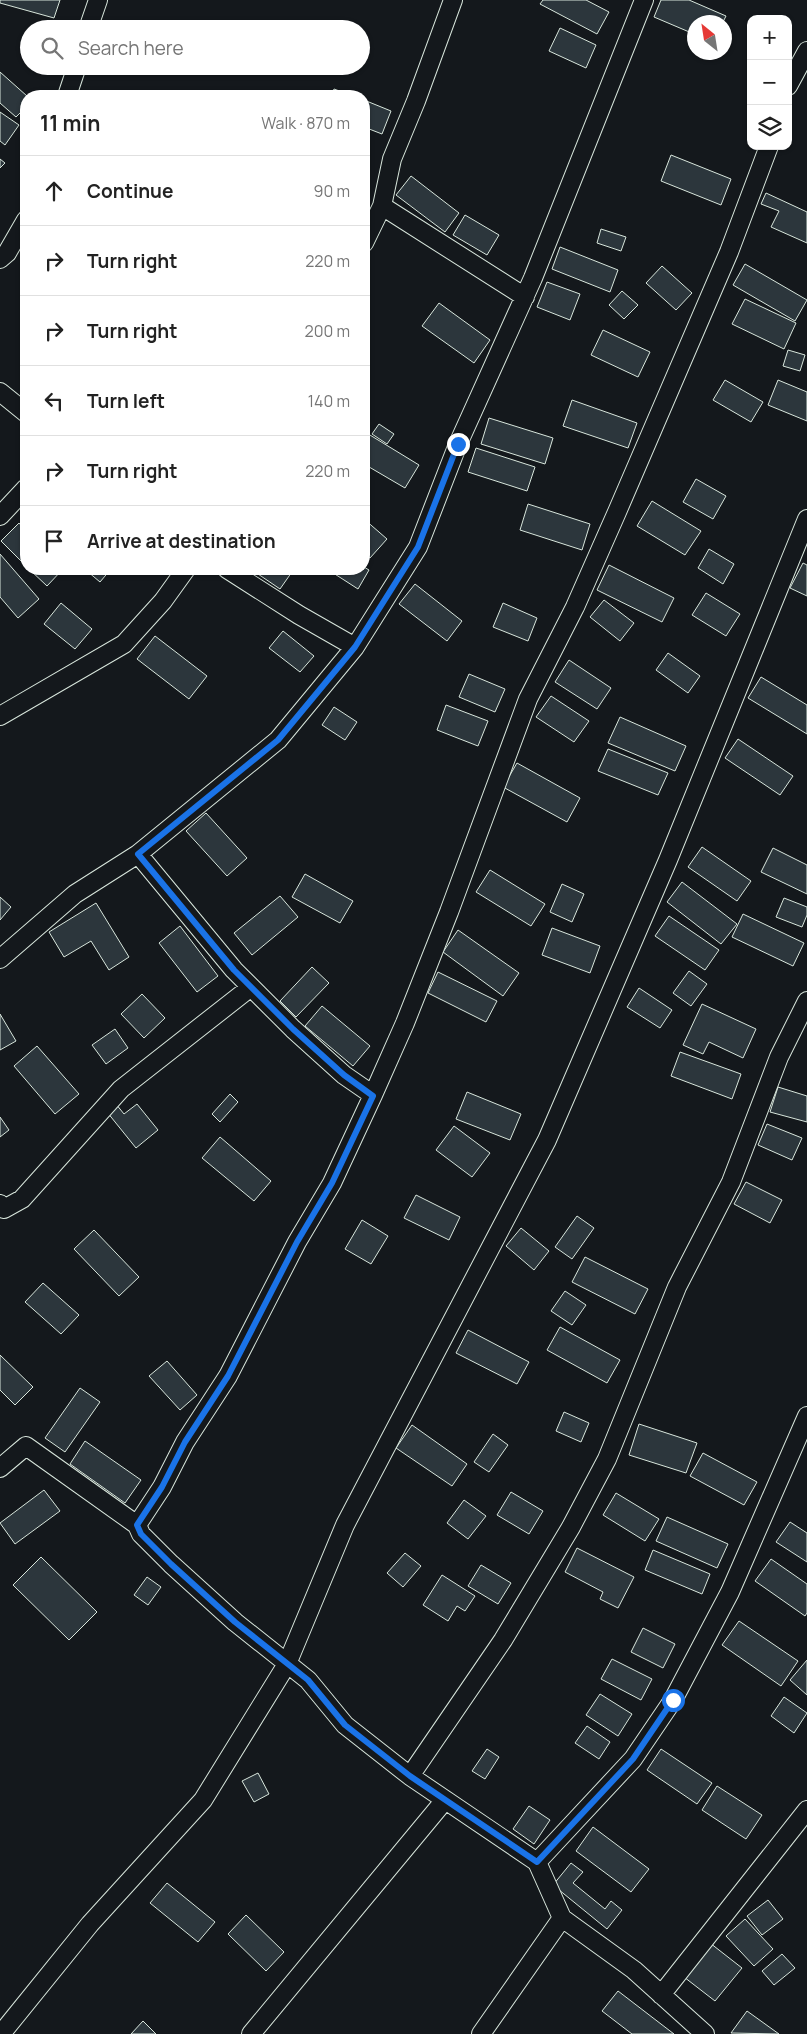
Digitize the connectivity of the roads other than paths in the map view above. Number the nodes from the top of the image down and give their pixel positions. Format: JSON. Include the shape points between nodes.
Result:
{"nodes":[{"id":1,"x":98,"y":0,"type":"edge"},
{"id":2,"x":453,"y":0,"type":"edge"},
{"id":3,"x":644,"y":0,"type":"edge"},
{"id":4,"x":91,"y":20,"type":"edge"},
{"id":5,"x":807,"y":51,"type":"edge"},
{"id":6,"x":74,"y":75,"type":"edge"},
{"id":7,"x":792,"y":79,"type":"edge"},
{"id":8,"x":69,"y":90,"type":"edge"},
{"id":9,"x":767,"y":150,"type":"edge"},
{"id":10,"x":382,"y":206,"type":"junction"},
{"id":11,"x":20,"y":230,"type":"edge"},
{"id":12,"x":370,"y":231,"type":"edge"},
{"id":13,"x":0,"y":259,"type":"edge"},
{"id":14,"x":525,"y":298,"type":"junction"},
{"id":15,"x":0,"y":392,"type":"edge"},
{"id":16,"x":20,"y":408,"type":"edge"},
{"id":17,"x":20,"y":494,"type":"edge"},
{"id":18,"x":0,"y":516,"type":"edge"},
{"id":19,"x":807,"y":519,"type":"edge"},
{"id":20,"x":182,"y":575,"type":"edge"},
{"id":21,"x":236,"y":575,"type":"edge"},
{"id":22,"x":355,"y":647,"type":"junction"},
{"id":23,"x":0,"y":716,"type":"edge"},
{"id":24,"x":138,"y":854,"type":"junction"},
{"id":25,"x":0,"y":959,"type":"edge"},
{"id":26,"x":251,"y":986,"type":"junction"},
{"id":27,"x":807,"y":1001,"type":"edge"},
{"id":28,"x":373,"y":1096,"type":"junction"},
{"id":29,"x":0,"y":1204,"type":"edge"},
{"id":30,"x":807,"y":1416,"type":"edge"},
{"id":31,"x":0,"y":1468,"type":"edge"},
{"id":32,"x":137,"y":1525,"type":"junction"},
{"id":33,"x":287,"y":1664,"type":"junction"},
{"id":34,"x":410,"y":1776,"type":"junction"},
{"id":35,"x":445,"y":1800,"type":"junction"},
{"id":36,"x":807,"y":1810,"type":"edge"},
{"id":37,"x":537,"y":1862,"type":"junction"},
{"id":38,"x":562,"y":1918,"type":"junction"},
{"id":39,"x":661,"y":1995,"type":"junction"},
{"id":40,"x":1,"y":2034,"type":"edge"},
{"id":41,"x":251,"y":2034,"type":"edge"},
{"id":42,"x":481,"y":2034,"type":"edge"},
{"id":43,"x":704,"y":2034,"type":"edge"}],
"edges":[{"from":1,"to":4,"type":"street"},
{"from":2,"to":10,"type":"street","via":[[392,159]]},
{"from":3,"to":14,"type":"street"},
{"from":5,"to":7,"type":"street"},
{"from":6,"to":8,"type":"street"},
{"from":9,"to":28,"type":"street","via":[[729,252],[613,520],[575,607],[528,699],[449,912]]},
{"from":10,"to":12,"type":"street"},
{"from":10,"to":14,"type":"street"},
{"from":11,"to":13,"type":"street"},
{"from":14,"to":22,"type":"street","via":[[458,444],[418,547]]},
{"from":15,"to":16,"type":"street"},
{"from":17,"to":18,"type":"street"},
{"from":19,"to":33,"type":"street","via":[[672,852],[547,1140],[345,1525]]},
{"from":20,"to":23,"type":"street","via":[[124,644]]},
{"from":21,"to":22,"type":"street"},
{"from":22,"to":24,"type":"street","via":[[278,740]]},
{"from":24,"to":25,"type":"street","via":[[75,894]]},
{"from":24,"to":26,"type":"street","via":[[234,970]]},
{"from":26,"to":28,"type":"street","via":[[344,1075]]},
{"from":26,"to":29,"type":"street","via":[[121,1089],[22,1199],[4,1209]]},
{"from":27,"to":34,"type":"street","via":[[779,1057],[731,1182],[677,1288],[607,1458],[571,1527],[503,1640]]},
{"from":28,"to":32,"type":"street","via":[[332,1183],[297,1242],[228,1376]]},
{"from":30,"to":37,"type":"street","via":[[730,1592],[673,1700],[633,1759]]},
{"from":31,"to":32,"type":"street","via":[[26,1446]]},
{"from":32,"to":33,"type":"street","via":[[141,1534],[171,1564]]},
{"from":33,"to":34,"type":"street","via":[[308,1680],[345,1725]]},
{"from":33,"to":40,"type":"street","via":[[203,1800],[90,1924]]},
{"from":34,"to":35,"type":"street"},
{"from":35,"to":37,"type":"street"},
{"from":35,"to":41,"type":"street"},
{"from":36,"to":39,"type":"street"},
{"from":37,"to":38,"type":"street"},
{"from":38,"to":39,"type":"street","via":[[634,1970]]},
{"from":38,"to":42,"type":"street"},
{"from":39,"to":43,"type":"street"}]}
